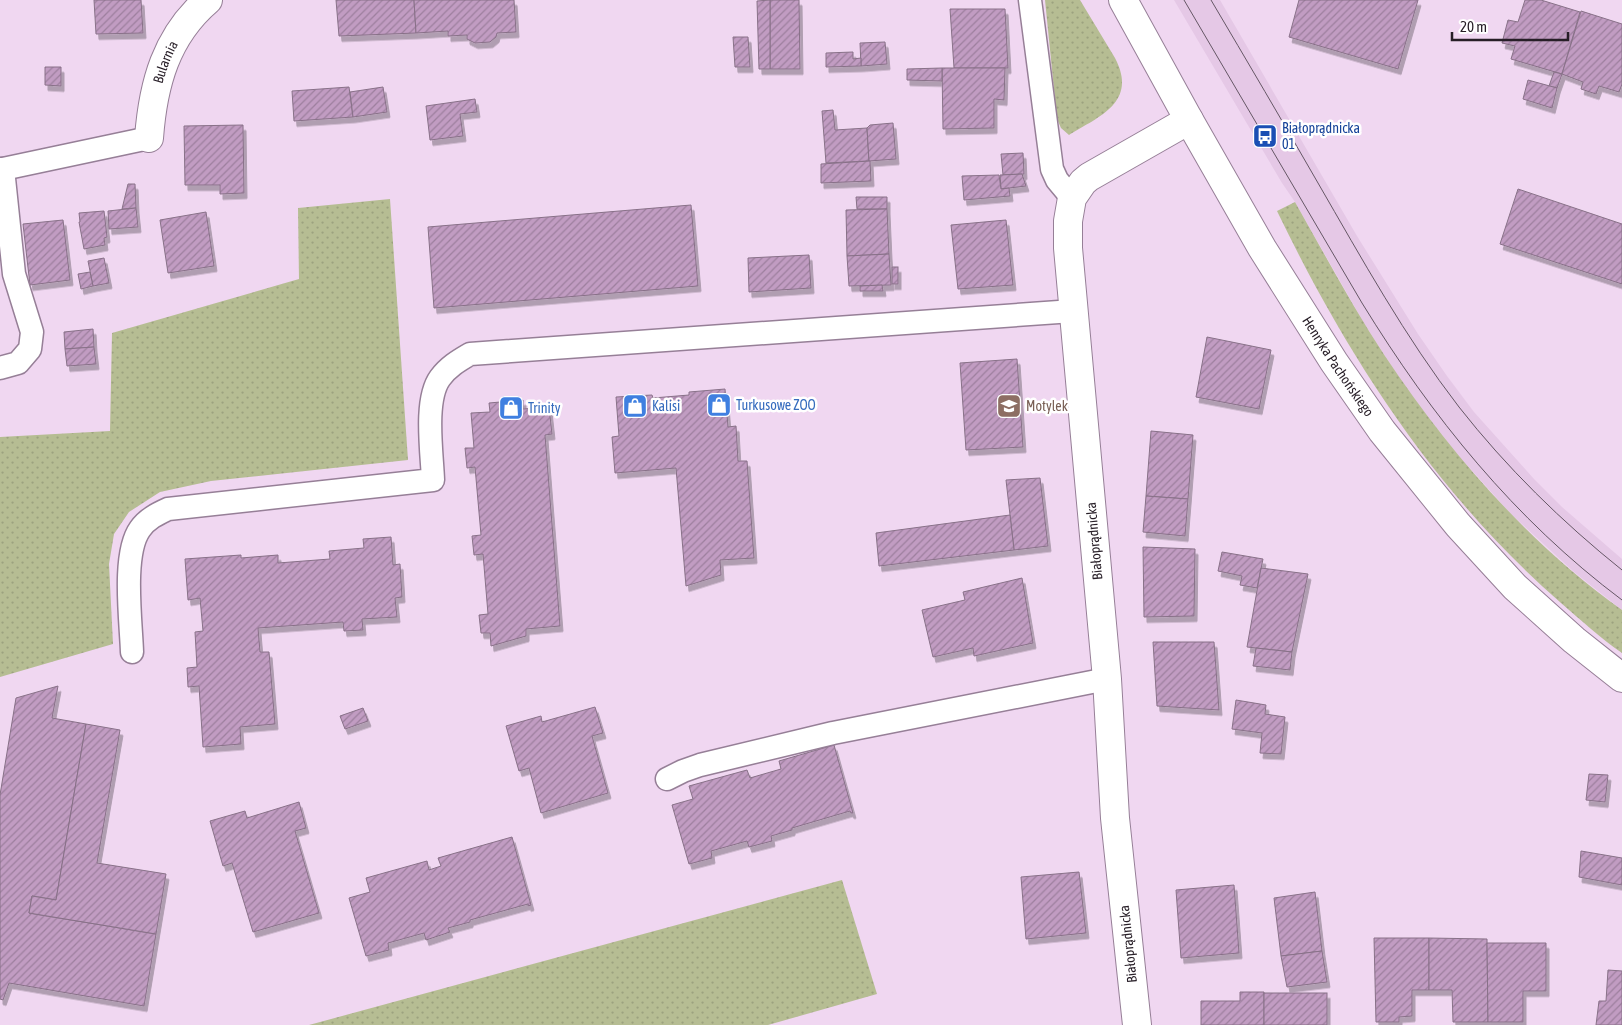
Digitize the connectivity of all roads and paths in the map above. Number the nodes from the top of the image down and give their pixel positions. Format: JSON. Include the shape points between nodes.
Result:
{"nodes":[{"id":1,"x":208,"y":0,"type":"edge"},
{"id":2,"x":1030,"y":0,"type":"edge"},
{"id":3,"x":1124,"y":0,"type":"edge"},
{"id":4,"x":1189,"y":120,"type":"junction"},
{"id":5,"x":149,"y":138,"type":"joint"},
{"id":6,"x":2,"y":169,"type":"edge"},
{"id":7,"x":1072,"y":198,"type":"junction"},
{"id":8,"x":1073,"y":311,"type":"junction"},
{"id":9,"x":0,"y":368,"type":"edge"},
{"id":10,"x":132,"y":652,"type":"dead end"},
{"id":11,"x":1622,"y":678,"type":"edge"},
{"id":12,"x":1107,"y":679,"type":"junction"},
{"id":13,"x":667,"y":779,"type":"dead end"},
{"id":14,"x":1137,"y":1025,"type":"edge"}],
"edges":[{"from":1,"to":5,"type":"street","name":"Bularnia","via":[[192,15],[170,48],[157,81]]},
{"from":2,"to":7,"type":"lane","via":[[1052,169]]},
{"from":3,"to":4,"type":"street","name":"Henryka Pachońskiego"},
{"from":4,"to":7,"type":"street","name":"Białoprądnicka","via":[[1089,177]]},
{"from":4,"to":11,"type":"street","name":"Henryka Pachońskiego","via":[[1262,248],[1382,431],[1458,525],[1515,587]]},
{"from":5,"to":6,"type":"lane"},
{"from":6,"to":9,"type":"lane","via":[[14,274],[32,332],[30,349],[18,364]]},
{"from":7,"to":8,"type":"street","name":"Białoprądnicka","via":[[1067,234]]},
{"from":8,"to":10,"type":"lane","via":[[470,354],[453,364],[439,379],[432,397],[433,480],[168,509],[152,517],[131,547]]},
{"from":8,"to":12,"type":"street","name":"Białoprądnicka"},
{"from":12,"to":13,"type":"lane","via":[[833,733],[700,765]]},
{"from":12,"to":14,"type":"street","name":"Białoprądnicka","via":[[1115,818]]}]}
